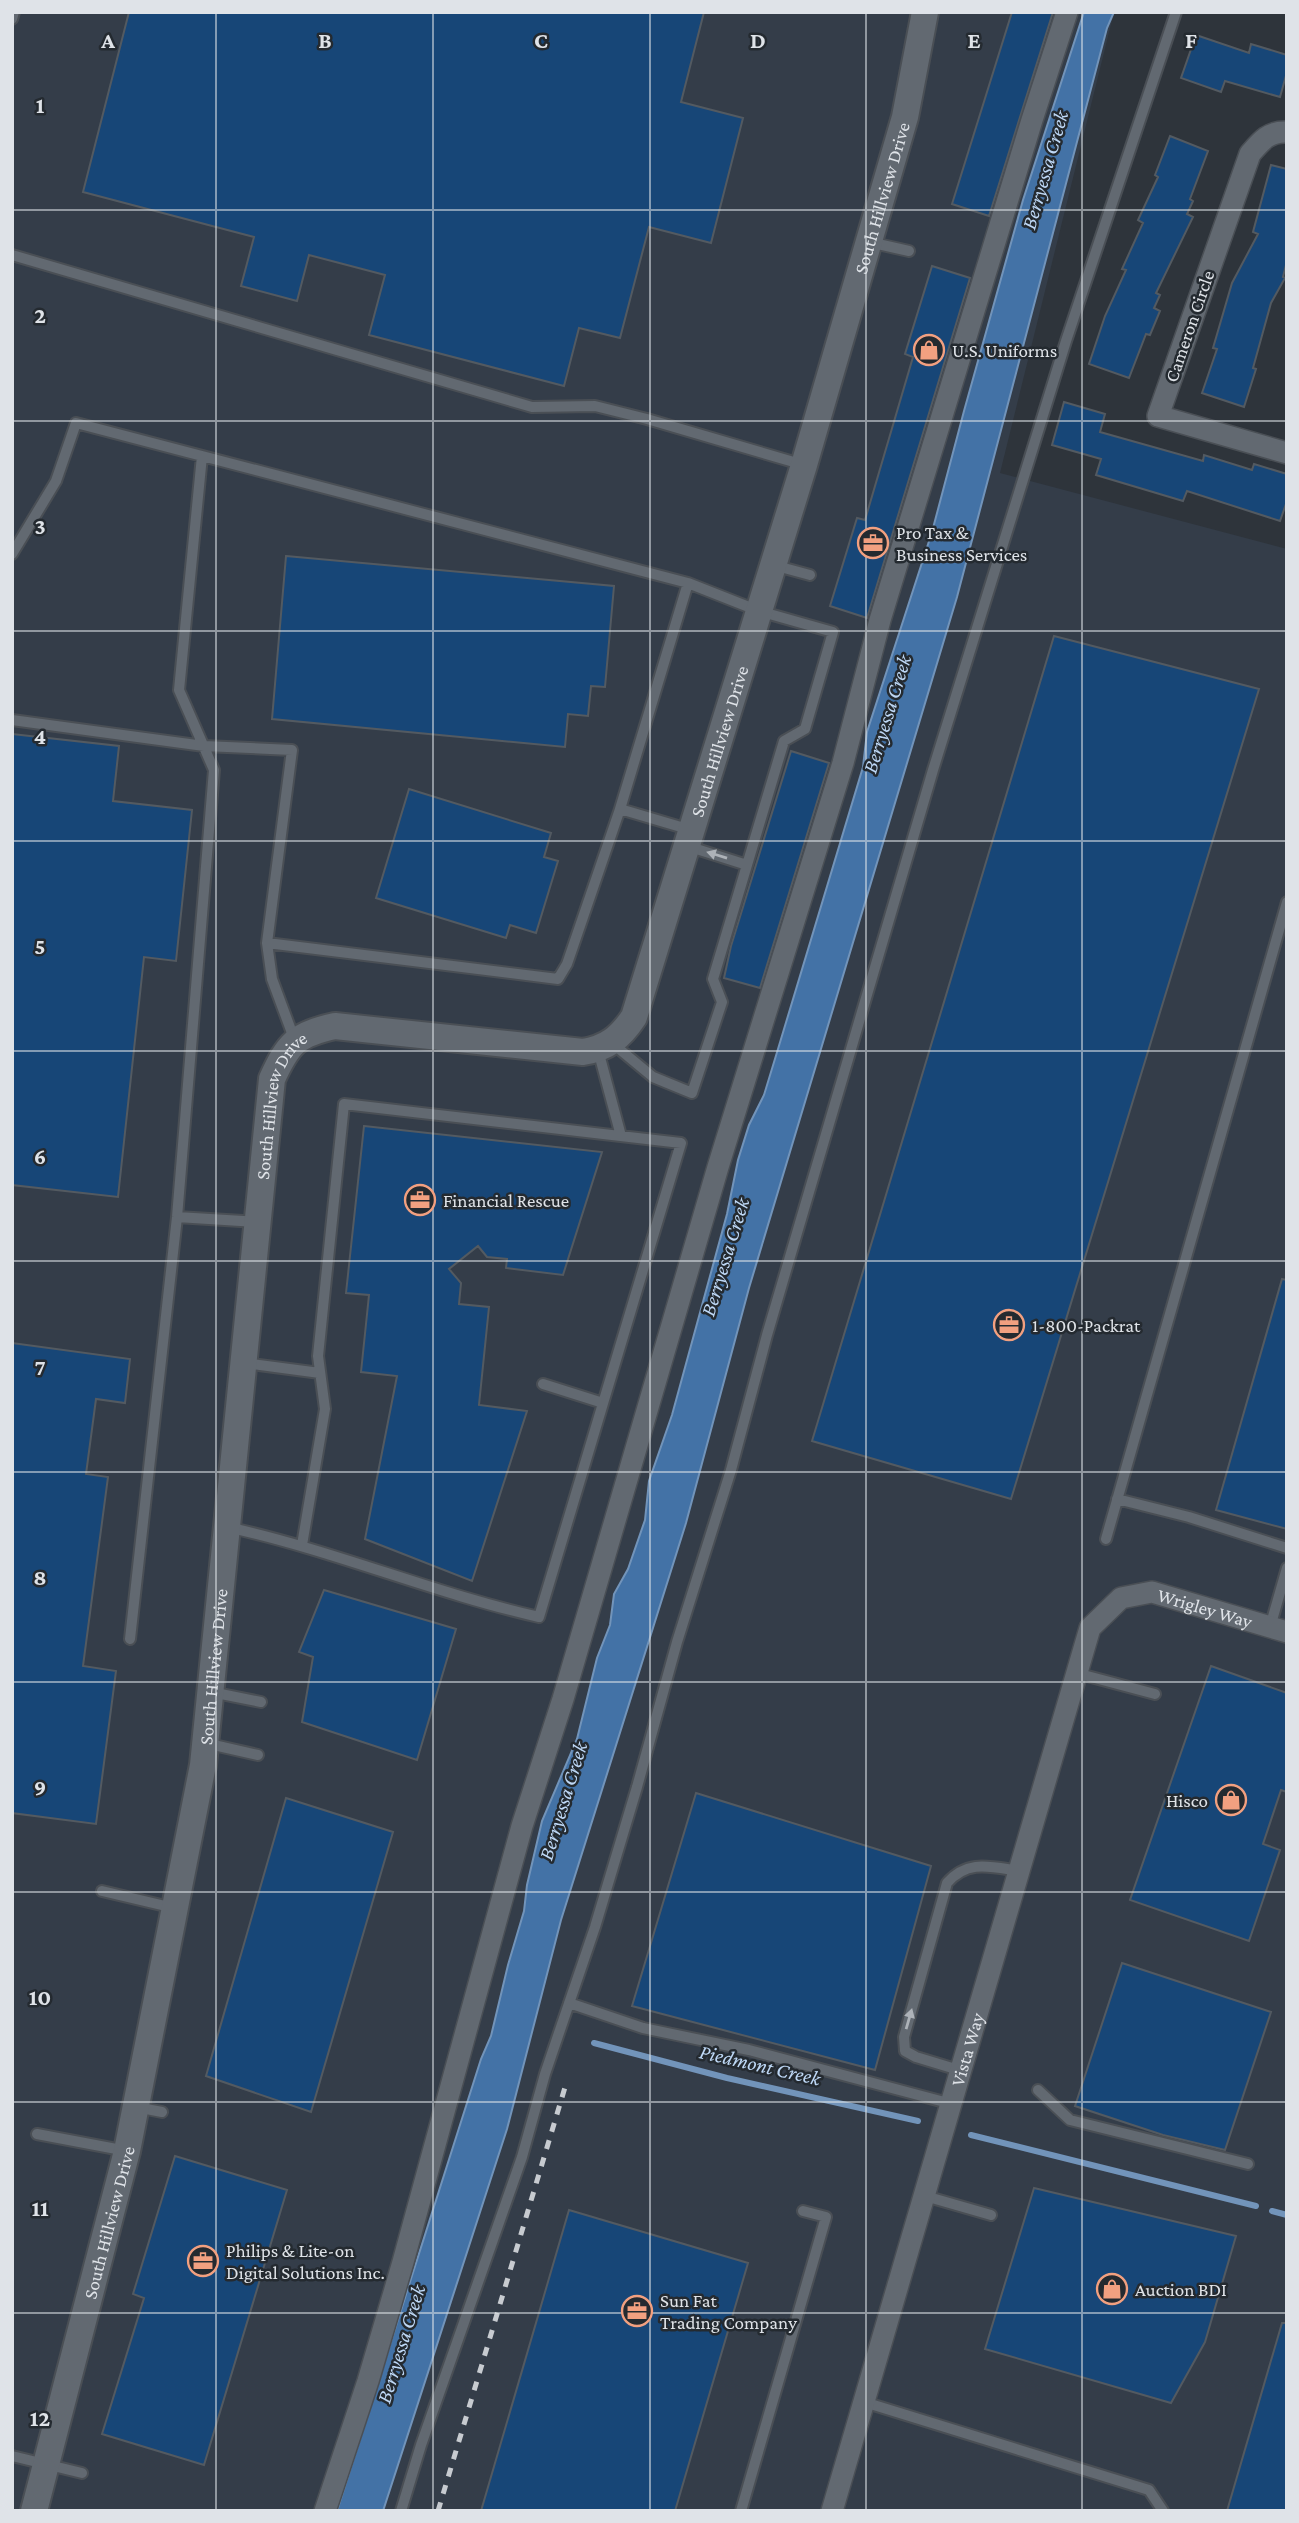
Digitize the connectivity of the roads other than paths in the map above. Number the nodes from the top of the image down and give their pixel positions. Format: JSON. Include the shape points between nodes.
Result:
{"nodes":[{"id":1,"x":14,"y":12,"type":"edge"},
{"id":2,"x":925,"y":12,"type":"edge"},
{"id":3,"x":1067,"y":12,"type":"edge"},
{"id":4,"x":1176,"y":12,"type":"edge"},
{"id":5,"x":12,"y":19,"type":"edge"},
{"id":6,"x":1287,"y":132,"type":"edge"},
{"id":7,"x":869,"y":242,"type":"junction"},
{"id":8,"x":909,"y":251,"type":"dead end"},
{"id":9,"x":12,"y":255,"type":"edge"},
{"id":10,"x":1287,"y":453,"type":"edge"},
{"id":11,"x":202,"y":456,"type":"junction"},
{"id":12,"x":804,"y":466,"type":"junction"},
{"id":13,"x":12,"y":554,"type":"edge"},
{"id":14,"x":773,"y":565,"type":"junction"},
{"id":15,"x":810,"y":575,"type":"dead end"},
{"id":16,"x":688,"y":583,"type":"junction"},
{"id":17,"x":759,"y":611,"type":"junction"},
{"id":18,"x":12,"y":720,"type":"edge"},
{"id":19,"x":204,"y":746,"type":"junction"},
{"id":20,"x":620,"y":809,"type":"junction"},
{"id":21,"x":689,"y":838,"type":"junction"},
{"id":22,"x":747,"y":865,"type":"junction"},
{"id":23,"x":1287,"y":902,"type":"edge"},
{"id":24,"x":267,"y":943,"type":"junction"},
{"id":25,"x":295,"y":1041,"type":"junction"},
{"id":26,"x":605,"y":1046,"type":"junction"},
{"id":27,"x":621,"y":1136,"type":"junction"},
{"id":28,"x":177,"y":1217,"type":"junction"},
{"id":29,"x":258,"y":1222,"type":"junction"},
{"id":30,"x":244,"y":1363,"type":"junction"},
{"id":31,"x":320,"y":1373,"type":"junction"},
{"id":32,"x":543,"y":1384,"type":"dead end"},
{"id":33,"x":603,"y":1403,"type":"junction"},
{"id":34,"x":1117,"y":1499,"type":"junction"},
{"id":35,"x":227,"y":1527,"type":"junction"},
{"id":36,"x":1106,"y":1539,"type":"dead end"},
{"id":37,"x":302,"y":1545,"type":"junction"},
{"id":38,"x":1287,"y":1548,"type":"edge"},
{"id":39,"x":1287,"y":1567,"type":"edge"},
{"id":40,"x":1121,"y":1598,"type":"joint"},
{"id":41,"x":1278,"y":1629,"type":"edge"},
{"id":42,"x":130,"y":1639,"type":"dead end"},
{"id":43,"x":1076,"y":1673,"type":"junction"},
{"id":44,"x":211,"y":1692,"type":"junction"},
{"id":45,"x":1156,"y":1694,"type":"dead end"},
{"id":46,"x":261,"y":1702,"type":"dead end"},
{"id":47,"x":205,"y":1743,"type":"junction"},
{"id":48,"x":258,"y":1755,"type":"dead end"},
{"id":49,"x":1020,"y":1871,"type":"junction"},
{"id":50,"x":102,"y":1891,"type":"dead end"},
{"id":51,"x":175,"y":1908,"type":"junction"},
{"id":52,"x":569,"y":2003,"type":"junction"},
{"id":53,"x":962,"y":2071,"type":"junction"},
{"id":54,"x":1038,"y":2090,"type":"dead end"},
{"id":55,"x":952,"y":2105,"type":"junction"},
{"id":56,"x":136,"y":2107,"type":"junction"},
{"id":57,"x":162,"y":2112,"type":"dead end"},
{"id":58,"x":37,"y":2134,"type":"dead end"},
{"id":59,"x":127,"y":2151,"type":"junction"},
{"id":60,"x":1248,"y":2164,"type":"dead end"},
{"id":61,"x":925,"y":2196,"type":"junction"},
{"id":62,"x":803,"y":2211,"type":"dead end"},
{"id":63,"x":991,"y":2215,"type":"dead end"},
{"id":64,"x":864,"y":2402,"type":"junction"},
{"id":65,"x":12,"y":2456,"type":"edge"},
{"id":66,"x":47,"y":2465,"type":"junction"},
{"id":67,"x":82,"y":2473,"type":"dead end"},
{"id":68,"x":34,"y":2511,"type":"edge"},
{"id":69,"x":325,"y":2511,"type":"edge"},
{"id":70,"x":401,"y":2511,"type":"edge"},
{"id":71,"x":741,"y":2511,"type":"edge"},
{"id":72,"x":832,"y":2511,"type":"edge"},
{"id":73,"x":1163,"y":2511,"type":"edge"}],
"edges":[{"from":1,"to":5,"type":"lane"},
{"from":2,"to":7,"type":"street","name":"South Hillview Drive","via":[[905,117]]},
{"from":3,"to":69,"type":"street","via":[[880,620],[843,763],[522,1826],[368,2381]]},
{"from":4,"to":52,"type":"lane","via":[[1066,341],[933,769],[767,1335],[732,1470]]},
{"from":6,"to":10,"type":"street","name":"Cameron Circle","via":[[1265,137],[1250,153],[1158,416]]},
{"from":7,"to":8,"type":"lane"},
{"from":7,"to":12,"type":"street","name":"South Hillview Drive"},
{"from":9,"to":12,"type":"lane","via":[[532,407],[595,406]]},
{"from":11,"to":13,"type":"lane","via":[[76,423],[56,481]]},
{"from":11,"to":16,"type":"lane"},
{"from":11,"to":19,"type":"lane","via":[[179,690]]},
{"from":12,"to":14,"type":"street","name":"South Hillview Drive"},
{"from":14,"to":15,"type":"lane"},
{"from":14,"to":17,"type":"street","name":"South Hillview Drive"},
{"from":16,"to":17,"type":"lane"},
{"from":16,"to":20,"type":"lane"},
{"from":17,"to":21,"type":"street","name":"South Hillview Drive"},
{"from":17,"to":22,"type":"lane","via":[[833,632],[805,729],[784,741]]},
{"from":18,"to":19,"type":"lane"},
{"from":19,"to":24,"type":"lane","via":[[292,750]]},
{"from":19,"to":28,"type":"lane","via":[[214,770]]},
{"from":20,"to":21,"type":"lane"},
{"from":20,"to":24,"type":"lane","via":[[558,979]]},
{"from":22,"to":21,"type":"lane","one_way":true},
{"from":21,"to":26,"type":"street","name":"South Hillview Drive","via":[[634,1017],[624,1032]]},
{"from":22,"to":26,"type":"lane","via":[[713,979],[722,1002],[692,1093],[653,1077]]},
{"from":23,"to":34,"type":"lane"},
{"from":24,"to":25,"type":"lane","via":[[272,979]]},
{"from":25,"to":26,"type":"street","name":"South Hillview Drive","via":[[311,1031],[335,1026],[583,1052]]},
{"from":25,"to":29,"type":"street","name":"South Hillview Drive","via":[[272,1079]]},
{"from":26,"to":27,"type":"lane"},
{"from":27,"to":31,"type":"lane","via":[[344,1104],[318,1356]]},
{"from":27,"to":33,"type":"lane","via":[[681,1143]]},
{"from":28,"to":29,"type":"lane"},
{"from":28,"to":42,"type":"lane"},
{"from":29,"to":30,"type":"street","name":"South Hillview Drive"},
{"from":30,"to":31,"type":"lane"},
{"from":30,"to":35,"type":"street","name":"South Hillview Drive"},
{"from":31,"to":37,"type":"lane","via":[[325,1409]]},
{"from":32,"to":33,"type":"lane"},
{"from":33,"to":37,"type":"lane","via":[[539,1617]]},
{"from":34,"to":36,"type":"lane"},
{"from":34,"to":38,"type":"lane"},
{"from":35,"to":37,"type":"lane"},
{"from":35,"to":44,"type":"street","name":"South Hillview Drive"},
{"from":39,"to":41,"type":"lane"},
{"from":40,"to":41,"type":"street","name":"Wrigley Way","via":[[1152,1592]]},
{"from":40,"to":43,"type":"street","name":"Vista Way","via":[[1090,1628]]},
{"from":43,"to":45,"type":"lane"},
{"from":43,"to":49,"type":"street","name":"Vista Way"},
{"from":44,"to":46,"type":"lane"},
{"from":44,"to":47,"type":"street","name":"South Hillview Drive"},
{"from":47,"to":48,"type":"lane"},
{"from":47,"to":51,"type":"street","name":"South Hillview Drive"},
{"from":49,"to":53,"type":"street","name":"Vista Way"},
{"from":53,"to":49,"type":"lane","one_way":true,"via":[[905,2051],[904,2037],[947,1883],[956,1873],[975,1866]]},
{"from":50,"to":51,"type":"lane"},
{"from":51,"to":56,"type":"street","name":"South Hillview Drive"},
{"from":52,"to":55,"type":"lane","via":[[643,2028],[749,2050]]},
{"from":52,"to":70,"type":"lane","via":[[522,2157]]},
{"from":53,"to":55,"type":"street","name":"Vista Way"},
{"from":54,"to":60,"type":"lane","via":[[1070,2120]]},
{"from":55,"to":61,"type":"street","name":"Vista Way"},
{"from":56,"to":57,"type":"lane"},
{"from":56,"to":59,"type":"street","name":"South Hillview Drive"},
{"from":58,"to":59,"type":"lane"},
{"from":59,"to":66,"type":"street","name":"South Hillview Drive"},
{"from":61,"to":63,"type":"lane"},
{"from":61,"to":64,"type":"street","name":"Vista Way"},
{"from":62,"to":71,"type":"lane","via":[[826,2217]]},
{"from":64,"to":72,"type":"street","name":"Vista Way"},
{"from":64,"to":73,"type":"lane","via":[[1149,2490]]},
{"from":65,"to":66,"type":"lane"},
{"from":66,"to":67,"type":"lane"},
{"from":66,"to":68,"type":"street","name":"South Hillview Drive"}]}
